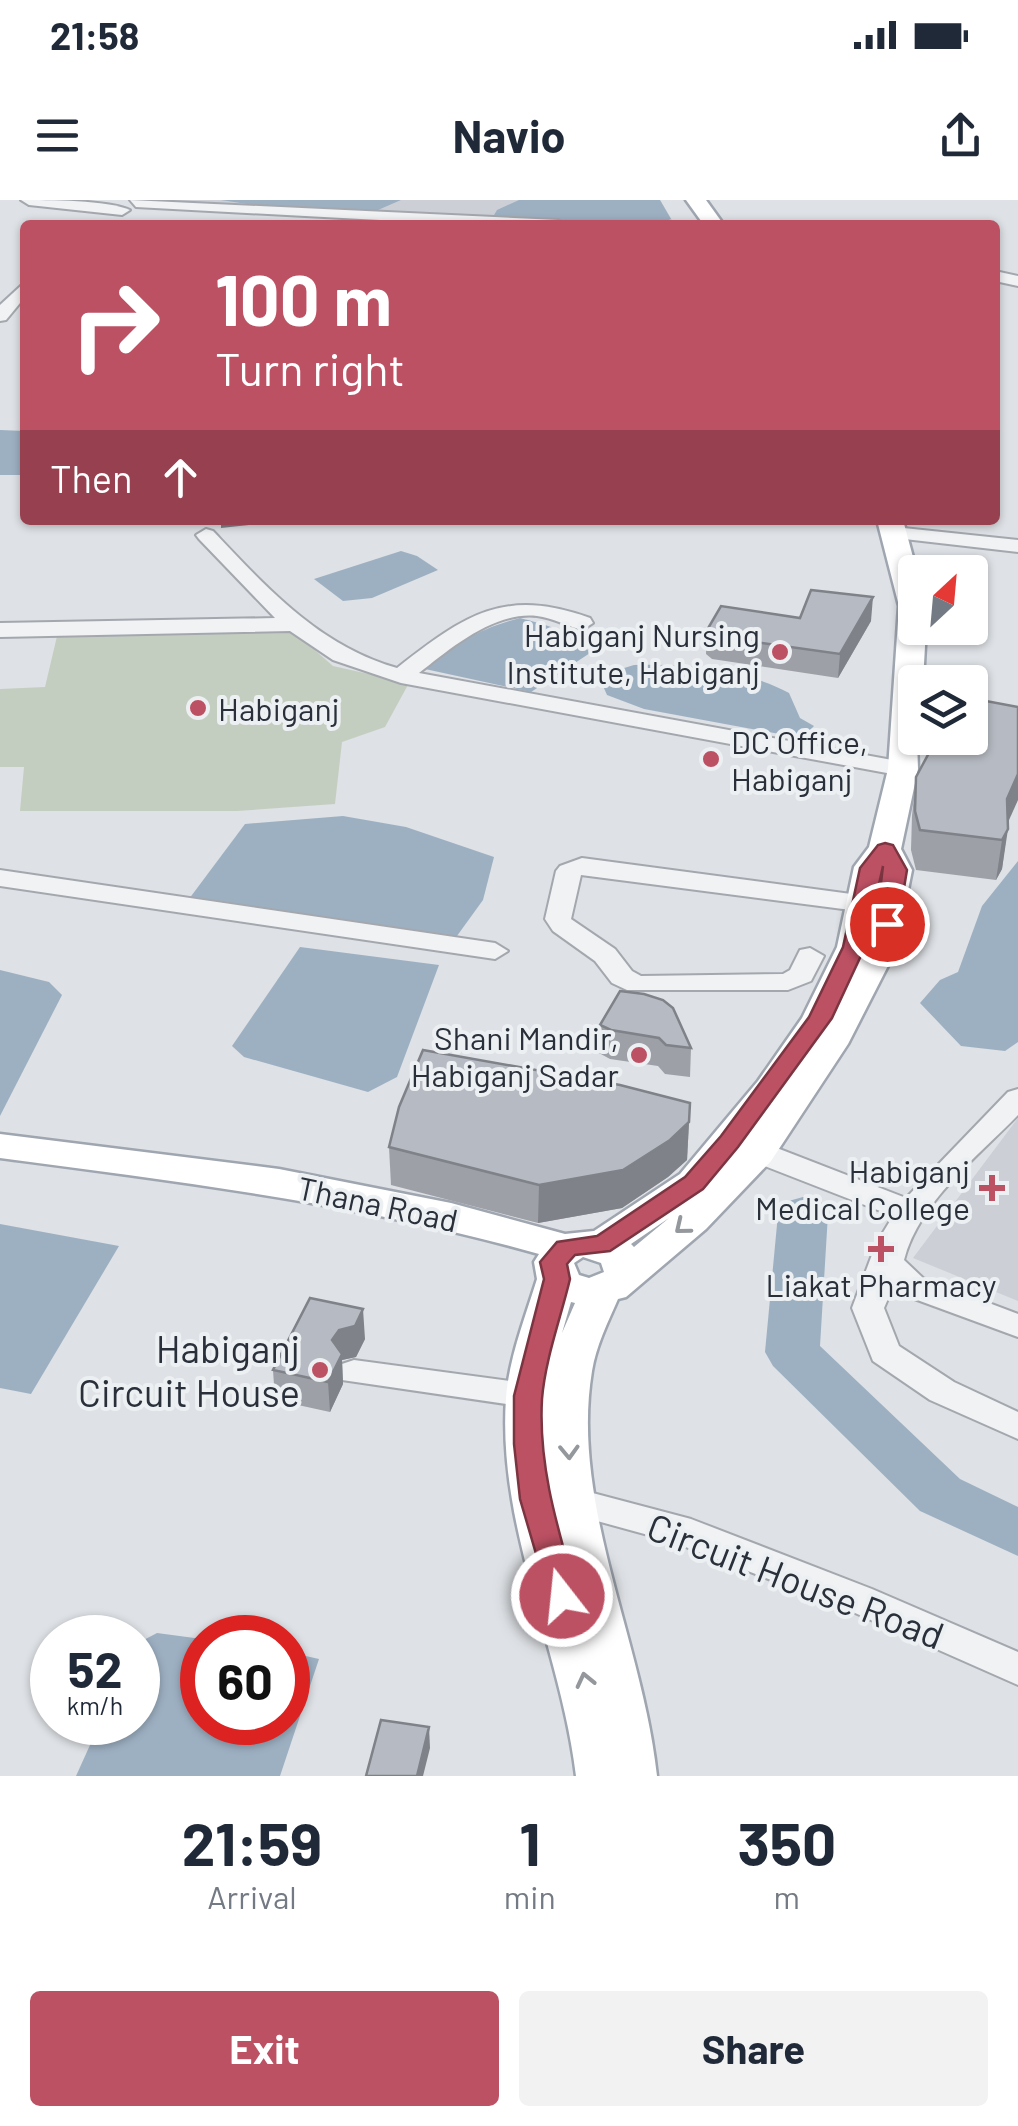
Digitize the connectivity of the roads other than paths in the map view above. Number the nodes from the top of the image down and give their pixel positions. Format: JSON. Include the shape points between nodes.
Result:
{"nodes":[{"id":1,"x":30,"y":200,"type":"edge"},
{"id":2,"x":132,"y":204,"type":"edge"},
{"id":3,"x":107,"y":220,"type":"edge"},
{"id":4,"x":457,"y":220,"type":"edge"},
{"id":5,"x":5,"y":280,"type":"dead end"},
{"id":6,"x":20,"y":283,"type":"edge"},
{"id":7,"x":20,"y":290,"type":"edge"},
{"id":8,"x":0,"y":316,"type":"edge"},
{"id":9,"x":892,"y":527,"type":"edge"},
{"id":10,"x":206,"y":535,"type":"dead end"},
{"id":11,"x":1018,"y":546,"type":"edge"},
{"id":12,"x":582,"y":623,"type":"dead end"},
{"id":13,"x":292,"y":624,"type":"junction"},
{"id":14,"x":0,"y":630,"type":"edge"},
{"id":15,"x":402,"y":676,"type":"junction"},
{"id":16,"x":903,"y":769,"type":"junction"},
{"id":17,"x":885,"y":849,"type":"junction"},
{"id":18,"x":0,"y":878,"type":"edge"},
{"id":19,"x":866,"y":904,"type":"junction"},
{"id":20,"x":495,"y":951,"type":"dead end"},
{"id":21,"x":810,"y":956,"type":"dead end"},
{"id":22,"x":1018,"y":1098,"type":"edge"},
{"id":23,"x":0,"y":1146,"type":"edge"},
{"id":24,"x":743,"y":1147,"type":"junction"},
{"id":25,"x":911,"y":1212,"type":"junction"},
{"id":26,"x":887,"y":1264,"type":"junction"},
{"id":27,"x":584,"y":1266,"type":"junction"},
{"id":28,"x":1018,"y":1326,"type":"edge"},
{"id":29,"x":354,"y":1372,"type":"dead end"},
{"id":30,"x":548,"y":1397,"type":"junction"},
{"id":31,"x":1018,"y":1426,"type":"edge"},
{"id":32,"x":570,"y":1500,"type":"junction"},
{"id":33,"x":1018,"y":1669,"type":"edge"},
{"id":34,"x":602,"y":1776,"type":"edge"},
{"id":35,"x":632,"y":1776,"type":"edge"}],
"edges":[{"from":1,"to":2,"type":"street"},
{"from":2,"to":3,"type":"street"},
{"from":2,"to":4,"type":"street"},
{"from":5,"to":6,"type":"street"},
{"from":7,"to":8,"type":"street"},
{"from":9,"to":11,"type":"street"},
{"from":9,"to":16,"type":"main road","via":[[913,606]]},
{"from":10,"to":13,"type":"street"},
{"from":12,"to":15,"type":"street","via":[[532,609],[504,614],[434,650]]},
{"from":13,"to":14,"type":"street"},
{"from":13,"to":15,"type":"street","via":[[351,663]]},
{"from":15,"to":16,"type":"street"},
{"from":16,"to":17,"type":"main road"},
{"from":17,"to":19,"type":"main road","via":[[870,868]]},
{"from":17,"to":24,"type":"main road","via":[[896,870],[879,950],[830,1044]]},
{"from":18,"to":20,"type":"street"},
{"from":19,"to":21,"type":"street","via":[[582,866],[569,871],[558,919],[605,955],[622,978],[638,984],[788,982],[801,975]]},
{"from":19,"to":24,"type":"main road","via":[[820,1018]]},
{"from":22,"to":25,"type":"street"},
{"from":23,"to":27,"type":"main road","name":"Thana Road","via":[[188,1172],[253,1193]]},
{"from":24,"to":25,"type":"street"},
{"from":24,"to":27,"type":"main road","via":[[692,1220]]},
{"from":25,"to":26,"type":"street"},
{"from":26,"to":28,"type":"street","via":[[912,1286]]},
{"from":26,"to":31,"type":"street","via":[[868,1308],[885,1352],[942,1391]]},
{"from":27,"to":30,"type":"main road","via":[[572,1366]]},
{"from":29,"to":30,"type":"street"},
{"from":30,"to":32,"type":"main road","one_way":true},
{"from":34,"to":30,"type":"main road","one_way":true,"via":[[580,1661],[534,1499],[528,1444]]},
{"from":32,"to":33,"type":"street","name":"Circuit House Road","via":[[678,1529]]},
{"from":32,"to":35,"type":"main road","via":[[615,1660]]}]}
